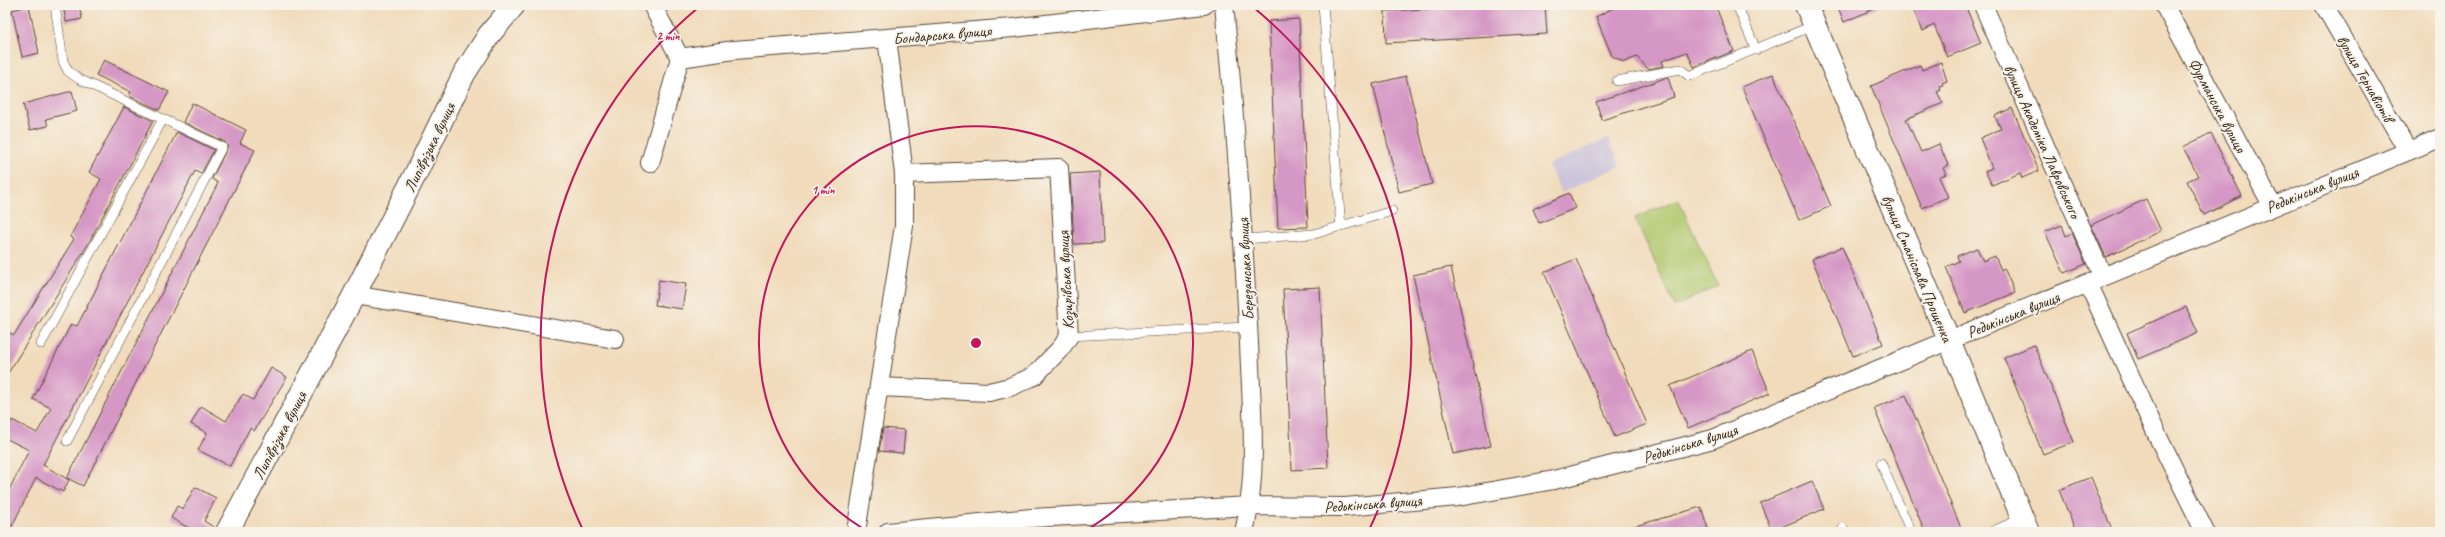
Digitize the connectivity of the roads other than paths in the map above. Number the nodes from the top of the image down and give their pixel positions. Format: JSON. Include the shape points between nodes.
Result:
{"nodes":[{"id":1,"x":55,"y":5,"type":"edge"},
{"id":2,"x":514,"y":5,"type":"edge"},
{"id":3,"x":652,"y":5,"type":"edge"},
{"id":4,"x":1204,"y":5,"type":"edge"},
{"id":5,"x":1224,"y":5,"type":"edge"},
{"id":6,"x":1323,"y":5,"type":"edge"},
{"id":7,"x":1737,"y":5,"type":"edge"},
{"id":8,"x":1806,"y":5,"type":"edge"},
{"id":9,"x":1983,"y":5,"type":"edge"},
{"id":10,"x":2164,"y":5,"type":"edge"},
{"id":11,"x":2324,"y":5,"type":"edge"},
{"id":12,"x":1815,"y":25,"type":"junction"},
{"id":13,"x":887,"y":38,"type":"junction"},
{"id":14,"x":1756,"y":50,"type":"junction"},
{"id":15,"x":680,"y":58,"type":"junction"},
{"id":16,"x":1617,"y":81,"type":"dead end"},
{"id":17,"x":164,"y":119,"type":"junction"},
{"id":18,"x":2440,"y":138,"type":"edge"},
{"id":19,"x":2408,"y":151,"type":"junction"},
{"id":20,"x":650,"y":163,"type":"dead end"},
{"id":21,"x":904,"y":174,"type":"junction"},
{"id":22,"x":2272,"y":206,"type":"junction"},
{"id":23,"x":1392,"y":211,"type":"dead end"},
{"id":24,"x":1341,"y":227,"type":"junction"},
{"id":25,"x":1244,"y":239,"type":"junction"},
{"id":26,"x":2096,"y":280,"type":"junction"},
{"id":27,"x":354,"y":295,"type":"junction"},
{"id":28,"x":1248,"y":327,"type":"junction"},
{"id":29,"x":1068,"y":336,"type":"junction"},
{"id":30,"x":615,"y":339,"type":"dead end"},
{"id":31,"x":1949,"y":340,"type":"junction"},
{"id":32,"x":41,"y":344,"type":"dead end"},
{"id":33,"x":879,"y":387,"type":"junction"},
{"id":34,"x":67,"y":441,"type":"dead end"},
{"id":35,"x":1881,"y":463,"type":"dead end"},
{"id":36,"x":1250,"y":506,"type":"junction"},
{"id":37,"x":2025,"y":525,"type":"edge"},
{"id":38,"x":227,"y":532,"type":"edge"},
{"id":39,"x":856,"y":532,"type":"edge"},
{"id":40,"x":888,"y":532,"type":"edge"},
{"id":41,"x":1244,"y":532,"type":"edge"},
{"id":42,"x":1911,"y":532,"type":"edge"},
{"id":43,"x":1991,"y":532,"type":"edge"},
{"id":44,"x":2205,"y":532,"type":"edge"}],
"edges":[{"from":1,"to":17,"type":"lane","via":[[63,61],[68,70],[79,79]]},
{"from":2,"to":27,"type":"street","name":"Липіврізька вулиця","via":[[489,35],[464,74],[418,171]]},
{"from":3,"to":15,"type":"street"},
{"from":4,"to":13,"type":"street","name":"Бондарська вулиця","via":[[1013,28]]},
{"from":5,"to":25,"type":"street","name":"Березанська вулиця"},
{"from":6,"to":24,"type":"lane"},
{"from":7,"to":14,"type":"lane"},
{"from":8,"to":12,"type":"street","name":"вулиця Станіслава Прощенка"},
{"from":9,"to":26,"type":"street","name":"вулиця Академіка Лавровського"},
{"from":10,"to":22,"type":"street","name":"Фурманська вулиця"},
{"from":11,"to":19,"type":"street","name":"вулиця Тернавіотів"},
{"from":12,"to":14,"type":"lane"},
{"from":12,"to":31,"type":"street","name":"вулиця Станіслава Прощенка"},
{"from":13,"to":15,"type":"street","name":"Бондарська вулиця","via":[[734,50]]},
{"from":13,"to":21,"type":"street"},
{"from":14,"to":16,"type":"lane","via":[[1689,76],[1680,69]]},
{"from":15,"to":20,"type":"street"},
{"from":17,"to":32,"type":"lane"},
{"from":17,"to":34,"type":"lane","via":[[222,146]]},
{"from":18,"to":19,"type":"street","name":"Редькінська вулиця"},
{"from":19,"to":22,"type":"street","name":"Редькінська вулиця"},
{"from":21,"to":29,"type":"street","name":"Козирівська вулиця","via":[[1059,168]]},
{"from":21,"to":33,"type":"street","via":[[904,226]]},
{"from":22,"to":26,"type":"street","name":"Редькінська вулиця"},
{"from":23,"to":24,"type":"lane"},
{"from":24,"to":25,"type":"lane","via":[[1314,234]]},
{"from":25,"to":28,"type":"street","name":"Березанська вулиця"},
{"from":26,"to":31,"type":"street","name":"Редькінська вулиця"},
{"from":26,"to":44,"type":"street","name":"вулиця Академіка Лавровського","via":[[2159,439]]},
{"from":27,"to":30,"type":"street"},
{"from":27,"to":38,"type":"street","name":"Липіврізька вулиця"},
{"from":28,"to":29,"type":"lane"},
{"from":28,"to":36,"type":"street","name":"Березанська вулиця","via":[[1253,466]]},
{"from":29,"to":33,"type":"street","name":"Козирівська вулиця","via":[[1061,348],[1034,376],[1010,387],[989,392]]},
{"from":31,"to":36,"type":"street","name":"Редькінська вулиця","via":[[1713,439],[1554,480],[1458,497],[1345,507]]},
{"from":31,"to":37,"type":"street","name":"вулиця Станіслава Прощенка"},
{"from":33,"to":39,"type":"street"},
{"from":35,"to":42,"type":"lane"},
{"from":36,"to":40,"type":"street","name":"Редькінська вулиця","via":[[1032,518]]},
{"from":36,"to":41,"type":"street","name":"Березанська вулиця"},
{"from":37,"to":43,"type":"lane"}]}
